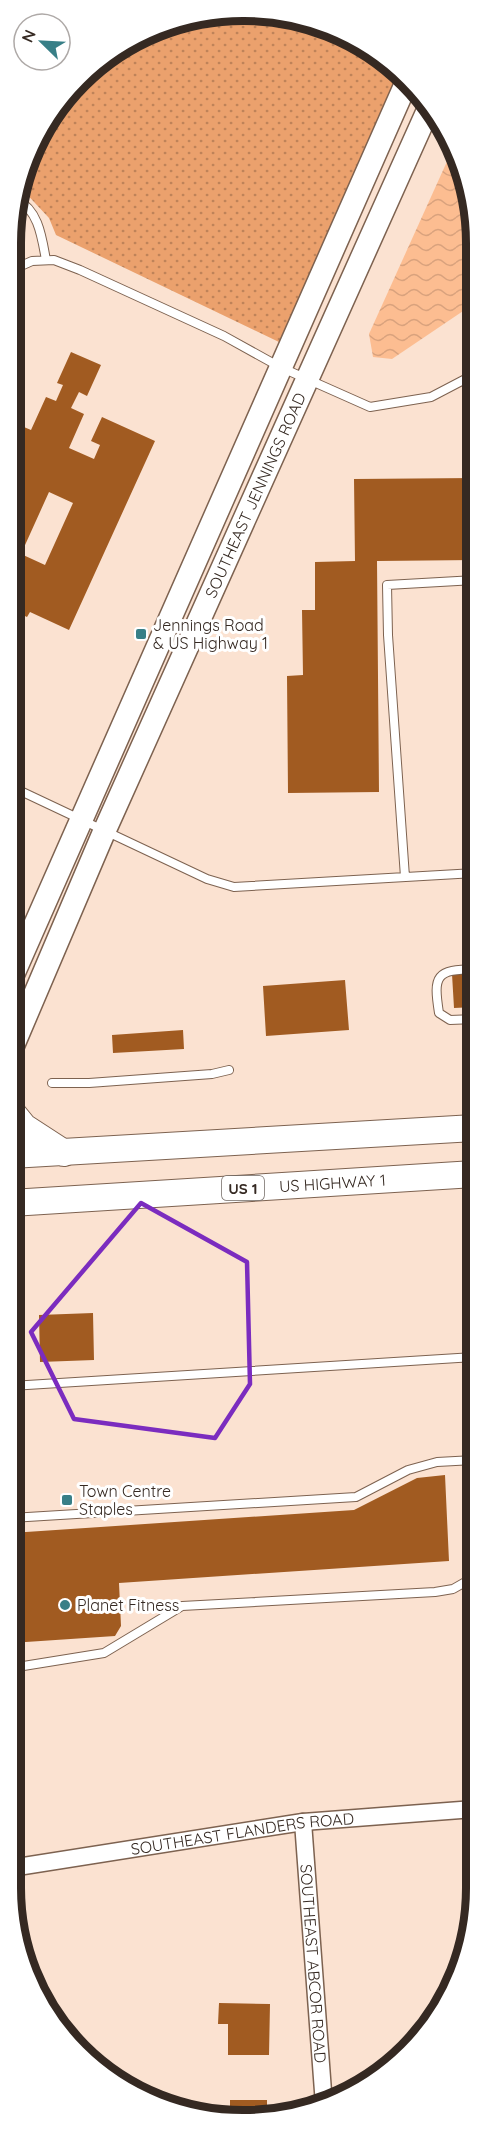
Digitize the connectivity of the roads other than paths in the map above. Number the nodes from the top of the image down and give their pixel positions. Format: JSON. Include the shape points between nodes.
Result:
{"nodes":[{"id":1,"x":404,"y":89,"type":"edge"},
{"id":2,"x":426,"y":115,"type":"edge"},
{"id":3,"x":24,"y":205,"type":"edge"},
{"id":4,"x":46,"y":260,"type":"junction"},
{"id":5,"x":21,"y":266,"type":"edge"},
{"id":6,"x":279,"y":367,"type":"junction"},
{"id":7,"x":307,"y":379,"type":"junction"},
{"id":8,"x":466,"y":379,"type":"edge"},
{"id":9,"x":466,"y":581,"type":"edge"},
{"id":10,"x":21,"y":791,"type":"edge"},
{"id":11,"x":80,"y":820,"type":"junction"},
{"id":12,"x":104,"y":832,"type":"junction"},
{"id":13,"x":466,"y":873,"type":"edge"},
{"id":14,"x":405,"y":877,"type":"junction"},
{"id":15,"x":21,"y":955,"type":"edge"},
{"id":16,"x":466,"y":969,"type":"edge"},
{"id":17,"x":466,"y":1019,"type":"edge"},
{"id":18,"x":21,"y":1027,"type":"edge"},
{"id":19,"x":229,"y":1070,"type":"dead end"},
{"id":20,"x":52,"y":1083,"type":"dead end"},
{"id":21,"x":21,"y":1124,"type":"edge"},
{"id":22,"x":466,"y":1128,"type":"edge"},
{"id":23,"x":64,"y":1153,"type":"junction"},
{"id":24,"x":21,"y":1155,"type":"edge"},
{"id":25,"x":466,"y":1175,"type":"edge"},
{"id":26,"x":21,"y":1202,"type":"edge"},
{"id":27,"x":466,"y":1358,"type":"edge"},
{"id":28,"x":21,"y":1385,"type":"edge"},
{"id":29,"x":466,"y":1460,"type":"edge"},
{"id":30,"x":21,"y":1517,"type":"edge"},
{"id":31,"x":466,"y":1582,"type":"edge"},
{"id":32,"x":21,"y":1666,"type":"edge"},
{"id":33,"x":466,"y":1810,"type":"edge"},
{"id":34,"x":303,"y":1822,"type":"junction"},
{"id":35,"x":21,"y":1866,"type":"edge"},
{"id":36,"x":323,"y":2095,"type":"edge"}],
"edges":[{"from":1,"to":6,"type":"street","name":"SOUTHEAST JENNINGS ROAD"},
{"from":2,"to":7,"type":"street","name":"SOUTHEAST JENNINGS ROAD"},
{"from":3,"to":4,"type":"lane","via":[[39,226]]},
{"from":4,"to":5,"type":"lane"},
{"from":4,"to":6,"type":"lane","via":[[81,270],[224,336]]},
{"from":6,"to":7,"type":"lane"},
{"from":6,"to":11,"type":"street","name":"SOUTHEAST JENNINGS ROAD"},
{"from":7,"to":8,"type":"lane","via":[[370,407],[431,397]]},
{"from":7,"to":12,"type":"street","name":"SOUTHEAST JENNINGS ROAD"},
{"from":9,"to":14,"type":"lane","via":[[387,585]]},
{"from":10,"to":11,"type":"lane"},
{"from":11,"to":12,"type":"lane"},
{"from":11,"to":15,"type":"street","name":"SOUTHEAST JENNINGS ROAD"},
{"from":12,"to":14,"type":"lane","via":[[207,879],[234,887]]},
{"from":12,"to":18,"type":"street","name":"SOUTHEAST JENNINGS ROAD"},
{"from":13,"to":14,"type":"lane"},
{"from":16,"to":17,"type":"lane","via":[[450,970],[435,987],[439,1012],[450,1020]]},
{"from":19,"to":20,"type":"lane"},
{"from":21,"to":23,"type":"main road"},
{"from":22,"to":23,"type":"main road"},
{"from":23,"to":24,"type":"main road"},
{"from":25,"to":26,"type":"main road","name":"US HIGHWAY 1","number":"US 1"},
{"from":27,"to":28,"type":"lane"},
{"from":29,"to":30,"type":"lane","via":[[437,1462],[408,1470],[356,1497]]},
{"from":31,"to":32,"type":"lane","via":[[435,1592],[182,1606],[104,1653]]},
{"from":33,"to":34,"type":"street","name":"SOUTHEAST FLANDERS ROAD"},
{"from":34,"to":35,"type":"street","name":"SOUTHEAST FLANDERS ROAD"},
{"from":34,"to":36,"type":"street","name":"SOUTHEAST ABCOR ROAD"}]}
